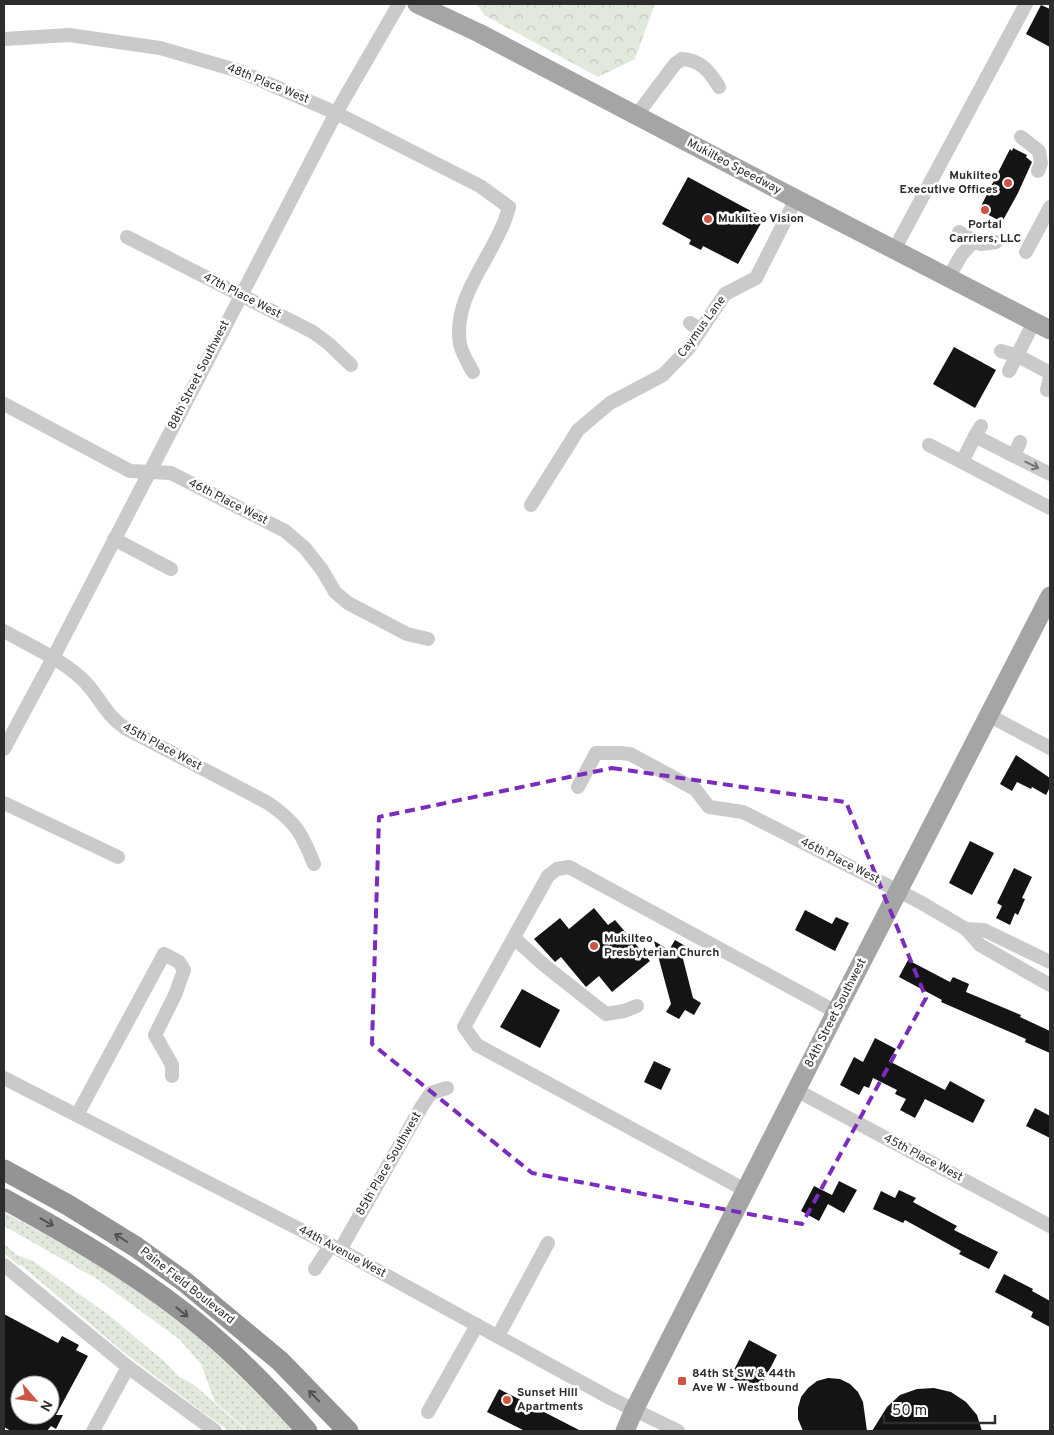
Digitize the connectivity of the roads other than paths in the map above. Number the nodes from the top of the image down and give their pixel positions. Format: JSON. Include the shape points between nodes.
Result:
{"nodes":[{"id":1,"x":399,"y":4,"type":"edge"},
{"id":2,"x":417,"y":4,"type":"edge"},
{"id":3,"x":1026,"y":4,"type":"edge"},
{"id":4,"x":4,"y":39,"type":"edge"},
{"id":5,"x":719,"y":87,"type":"dead end"},
{"id":6,"x":336,"y":113,"type":"junction"},
{"id":7,"x":636,"y":116,"type":"junction"},
{"id":8,"x":1021,"y":137,"type":"dead end"},
{"id":9,"x":1038,"y":171,"type":"dead end"},
{"id":10,"x":796,"y":199,"type":"junction"},
{"id":11,"x":1050,"y":207,"type":"edge"},
{"id":12,"x":959,"y":232,"type":"dead end"},
{"id":13,"x":127,"y":237,"type":"dead end"},
{"id":14,"x":974,"y":241,"type":"junction"},
{"id":15,"x":996,"y":242,"type":"dead end"},
{"id":16,"x":894,"y":250,"type":"junction"},
{"id":17,"x":1026,"y":252,"type":"dead end"},
{"id":18,"x":948,"y":278,"type":"junction"},
{"id":19,"x":241,"y":294,"type":"junction"},
{"id":20,"x":1046,"y":327,"type":"edge"},
{"id":21,"x":1001,"y":352,"type":"dead end"},
{"id":22,"x":1018,"y":356,"type":"junction"},
{"id":23,"x":351,"y":365,"type":"dead end"},
{"id":24,"x":1009,"y":371,"type":"dead end"},
{"id":25,"x":474,"y":372,"type":"dead end"},
{"id":26,"x":1050,"y":373,"type":"edge"},
{"id":27,"x":4,"y":404,"type":"edge"},
{"id":28,"x":1020,"y":442,"type":"dead end"},
{"id":29,"x":929,"y":445,"type":"dead end"},
{"id":30,"x":1014,"y":456,"type":"junction"},
{"id":31,"x":962,"y":462,"type":"junction"},
{"id":32,"x":150,"y":471,"type":"junction"},
{"id":33,"x":1050,"y":474,"type":"edge"},
{"id":34,"x":531,"y":505,"type":"dead end"},
{"id":35,"x":1050,"y":508,"type":"edge"},
{"id":36,"x":114,"y":540,"type":"junction"},
{"id":37,"x":171,"y":569,"type":"dead end"},
{"id":38,"x":1050,"y":596,"type":"edge"},
{"id":39,"x":4,"y":631,"type":"edge"},
{"id":40,"x":428,"y":639,"type":"dead end"},
{"id":41,"x":52,"y":658,"type":"junction"},
{"id":42,"x":990,"y":716,"type":"junction"},
{"id":43,"x":1050,"y":748,"type":"edge"},
{"id":44,"x":4,"y":749,"type":"edge"},
{"id":45,"x":578,"y":787,"type":"dead end"},
{"id":46,"x":4,"y":803,"type":"edge"},
{"id":47,"x":118,"y":857,"type":"dead end"},
{"id":48,"x":314,"y":864,"type":"dead end"},
{"id":49,"x":899,"y":892,"type":"junction"},
{"id":50,"x":966,"y":929,"type":"junction"},
{"id":51,"x":514,"y":938,"type":"junction"},
{"id":52,"x":1050,"y":962,"type":"edge"},
{"id":53,"x":1050,"y":984,"type":"edge"},
{"id":54,"x":637,"y":1006,"type":"dead end"},
{"id":55,"x":836,"y":1012,"type":"junction"},
{"id":56,"x":172,"y":1076,"type":"dead end"},
{"id":57,"x":4,"y":1078,"type":"edge"},
{"id":58,"x":447,"y":1088,"type":"dead end"},
{"id":59,"x":796,"y":1090,"type":"junction"},
{"id":60,"x":77,"y":1115,"type":"junction"},
{"id":61,"x":4,"y":1170,"type":"edge"},
{"id":62,"x":745,"y":1190,"type":"junction"},
{"id":63,"x":4,"y":1199,"type":"edge"},
{"id":64,"x":1050,"y":1226,"type":"edge"},
{"id":65,"x":548,"y":1243,"type":"dead end"},
{"id":66,"x":335,"y":1248,"type":"junction"},
{"id":67,"x":4,"y":1265,"type":"edge"},
{"id":68,"x":315,"y":1269,"type":"dead end"},
{"id":69,"x":477,"y":1325,"type":"junction"},
{"id":70,"x":498,"y":1336,"type":"junction"},
{"id":71,"x":128,"y":1367,"type":"junction"},
{"id":72,"x":634,"y":1410,"type":"junction"},
{"id":73,"x":428,"y":1412,"type":"dead end"},
{"id":74,"x":93,"y":1431,"type":"edge"},
{"id":75,"x":215,"y":1431,"type":"edge"},
{"id":76,"x":307,"y":1431,"type":"edge"},
{"id":77,"x":348,"y":1431,"type":"edge"},
{"id":78,"x":625,"y":1431,"type":"edge"},
{"id":79,"x":678,"y":1431,"type":"edge"}],
"edges":[{"from":1,"to":6,"type":"street","name":"88th Street Southwest"},
{"from":2,"to":7,"type":"main road","name":"Mukilteo Speedway"},
{"from":3,"to":16,"type":"street"},
{"from":4,"to":6,"type":"street","name":"48th Place West","via":[[70,35],[160,48],[239,71]]},
{"from":5,"to":7,"type":"street","via":[[700,64],[682,59]]},
{"from":6,"to":19,"type":"street","name":"88th Street Southwest"},
{"from":6,"to":25,"type":"street","name":"48th Place West","via":[[480,186],[509,207],[461,312],[460,346]]},
{"from":7,"to":10,"type":"main road","name":"Mukilteo Speedway"},
{"from":8,"to":9,"type":"street","via":[[1039,151],[1041,163]]},
{"from":10,"to":16,"type":"main road","name":"Mukilteo Speedway"},
{"from":10,"to":34,"type":"street","name":"Caymus Lane","via":[[756,278],[725,290],[696,327],[688,349],[663,375],[610,402],[578,430]]},
{"from":11,"to":17,"type":"street"},
{"from":12,"to":14,"type":"street"},
{"from":13,"to":19,"type":"street","name":"47th Place West"},
{"from":14,"to":15,"type":"street","via":[[981,244]]},
{"from":14,"to":18,"type":"street"},
{"from":16,"to":18,"type":"main road","name":"Mukilteo Speedway"},
{"from":18,"to":20,"type":"main road","name":"Mukilteo Speedway"},
{"from":19,"to":23,"type":"street","name":"47th Place West","via":[[313,332]]},
{"from":19,"to":32,"type":"street","name":"88th Street Southwest"},
{"from":20,"to":22,"type":"street"},
{"from":21,"to":22,"type":"street"},
{"from":22,"to":24,"type":"street"},
{"from":22,"to":26,"type":"street"},
{"from":27,"to":32,"type":"street","name":"46th Place West","via":[[130,471]]},
{"from":28,"to":30,"type":"street"},
{"from":29,"to":31,"type":"street"},
{"from":30,"to":31,"type":"street","via":[[978,431]]},
{"from":30,"to":33,"type":"street","one_way":true},
{"from":31,"to":35,"type":"street"},
{"from":32,"to":36,"type":"street","name":"88th Street Southwest"},
{"from":32,"to":40,"type":"street","name":"46th Place West","via":[[171,472],[285,531],[305,548],[335,592],[348,603],[407,634]]},
{"from":36,"to":37,"type":"street"},
{"from":36,"to":41,"type":"street","name":"88th Street Southwest"},
{"from":38,"to":42,"type":"main road","name":"84th Street Southwest"},
{"from":39,"to":41,"type":"street","name":"45th Place West"},
{"from":41,"to":44,"type":"street","name":"88th Street Southwest"},
{"from":41,"to":48,"type":"street","name":"45th Place West","via":[[82,679],[116,722],[281,812],[304,838]]},
{"from":42,"to":43,"type":"street"},
{"from":42,"to":49,"type":"main road","name":"84th Street Southwest"},
{"from":45,"to":49,"type":"street","name":"46th Place West","via":[[596,753],[630,754],[695,789],[709,807],[743,812]]},
{"from":46,"to":47,"type":"street"},
{"from":49,"to":50,"type":"street","name":"46th Place West"},
{"from":49,"to":55,"type":"main road","name":"84th Street Southwest"},
{"from":50,"to":52,"type":"street","name":"46th Place West","via":[[984,930]]},
{"from":50,"to":53,"type":"street","name":"46th Place West","via":[[980,945]]},
{"from":51,"to":54,"type":"street","via":[[606,1014]]},
{"from":51,"to":55,"type":"street","via":[[548,876],[557,869],[569,867]]},
{"from":51,"to":62,"type":"street","via":[[464,1027],[477,1045]]},
{"from":55,"to":59,"type":"main road","name":"84th Street Southwest"},
{"from":56,"to":60,"type":"street","via":[[172,1065],[155,1035],[184,970],[179,962],[164,954]]},
{"from":57,"to":60,"type":"street","name":"44th Avenue West"},
{"from":58,"to":66,"type":"street","name":"85th Place Southwest","via":[[431,1093]]},
{"from":59,"to":62,"type":"main road","name":"84th Street Southwest"},
{"from":59,"to":64,"type":"street","name":"45th Place West"},
{"from":60,"to":66,"type":"street","name":"44th Avenue West"},
{"from":77,"to":61,"type":"highway","name":"Paine Field Boulevard","one_way":true,"via":[[280,1361],[185,1282],[127,1242]]},
{"from":62,"to":72,"type":"main road","name":"84th Street Southwest"},
{"from":63,"to":76,"type":"highway","name":"Paine Field Boulevard","one_way":true,"via":[[114,1263],[173,1304],[224,1346]]},
{"from":65,"to":70,"type":"street"},
{"from":66,"to":68,"type":"street","name":"85th Place Southwest"},
{"from":66,"to":69,"type":"street","name":"44th Avenue West"},
{"from":67,"to":71,"type":"street"},
{"from":69,"to":70,"type":"street","name":"44th Avenue West"},
{"from":69,"to":73,"type":"street"},
{"from":70,"to":72,"type":"street","name":"44th Avenue West"},
{"from":71,"to":74,"type":"street"},
{"from":71,"to":75,"type":"street"},
{"from":72,"to":78,"type":"main road","name":"84th Street Southwest"},
{"from":72,"to":79,"type":"street","name":"44th Avenue West"}]}
